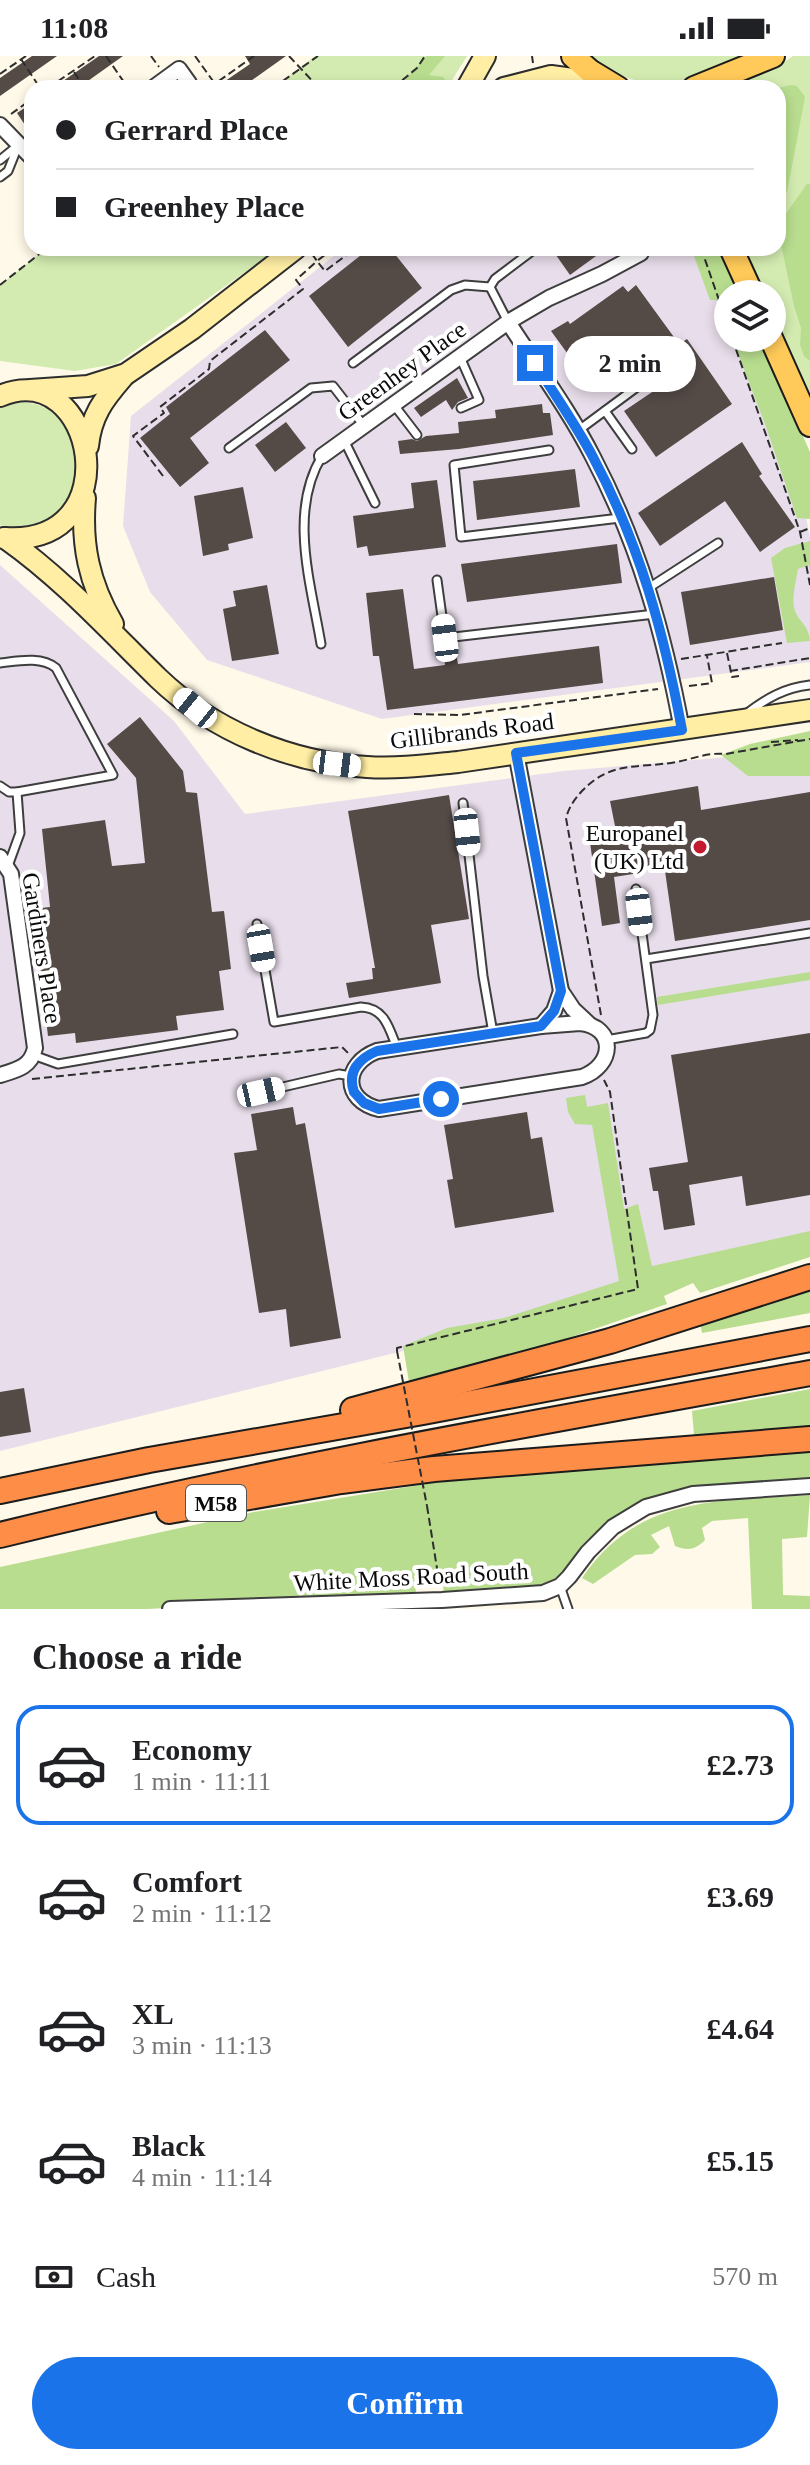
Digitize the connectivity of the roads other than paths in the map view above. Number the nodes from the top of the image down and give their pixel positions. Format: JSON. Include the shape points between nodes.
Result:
{"nodes":[{"id":1,"x":485,"y":56,"type":"edge"},
{"id":2,"x":573,"y":56,"type":"edge"},
{"id":3,"x":773,"y":56,"type":"edge"},
{"id":4,"x":164,"y":80,"type":"edge"},
{"id":5,"x":187,"y":80,"type":"edge"},
{"id":6,"x":472,"y":80,"type":"edge"},
{"id":7,"x":535,"y":80,"type":"edge"},
{"id":8,"x":576,"y":80,"type":"edge"},
{"id":9,"x":606,"y":80,"type":"edge"},
{"id":10,"x":714,"y":80,"type":"edge"},
{"id":11,"x":5,"y":120,"type":"edge"},
{"id":12,"x":18,"y":146,"type":"junction"},
{"id":13,"x":24,"y":151,"type":"edge"},
{"id":14,"x":0,"y":160,"type":"edge"},
{"id":15,"x":0,"y":177,"type":"edge"},
{"id":16,"x":286,"y":256,"type":"edge"},
{"id":17,"x":525,"y":256,"type":"edge"},
{"id":18,"x":635,"y":256,"type":"edge"},
{"id":19,"x":735,"y":256,"type":"edge"},
{"id":20,"x":746,"y":280,"type":"edge"},
{"id":21,"x":490,"y":287,"type":"junction"},
{"id":22,"x":508,"y":322,"type":"junction"},
{"id":23,"x":777,"y":352,"type":"edge"},
{"id":24,"x":460,"y":357,"type":"junction"},
{"id":25,"x":353,"y":363,"type":"dead end"},
{"id":26,"x":126,"y":374,"type":"junction"},
{"id":27,"x":0,"y":383,"type":"edge"},
{"id":28,"x":637,"y":387,"type":"dead end"},
{"id":29,"x":28,"y":390,"type":"junction"},
{"id":30,"x":0,"y":396,"type":"edge"},
{"id":31,"x":394,"y":405,"type":"junction"},
{"id":32,"x":461,"y":408,"type":"dead end"},
{"id":33,"x":605,"y":411,"type":"junction"},
{"id":34,"x":810,"y":425,"type":"edge"},
{"id":35,"x":364,"y":426,"type":"junction"},
{"id":36,"x":577,"y":431,"type":"junction"},
{"id":37,"x":417,"y":435,"type":"dead end"},
{"id":38,"x":344,"y":440,"type":"junction"},
{"id":39,"x":229,"y":448,"type":"dead end"},
{"id":40,"x":632,"y":449,"type":"dead end"},
{"id":41,"x":549,"y":450,"type":"dead end"},
{"id":42,"x":87,"y":454,"type":"junction"},
{"id":43,"x":322,"y":456,"type":"joint"},
{"id":44,"x":86,"y":485,"type":"junction"},
{"id":45,"x":375,"y":503,"type":"dead end"},
{"id":46,"x":623,"y":518,"type":"junction"},
{"id":47,"x":3,"y":538,"type":"edge"},
{"id":48,"x":718,"y":543,"type":"dead end"},
{"id":49,"x":437,"y":580,"type":"dead end"},
{"id":50,"x":647,"y":589,"type":"junction"},
{"id":51,"x":657,"y":614,"type":"junction"},
{"id":52,"x":126,"y":644,"type":"junction"},
{"id":53,"x":321,"y":644,"type":"dead end"},
{"id":54,"x":0,"y":663,"type":"edge"},
{"id":55,"x":810,"y":685,"type":"edge"},
{"id":56,"x":810,"y":710,"type":"edge"},
{"id":57,"x":735,"y":722,"type":"junction"},
{"id":58,"x":682,"y":730,"type":"junction"},
{"id":59,"x":516,"y":753,"type":"junction"},
{"id":60,"x":0,"y":786,"type":"edge"},
{"id":61,"x":17,"y":792,"type":"junction"},
{"id":62,"x":463,"y":803,"type":"dead end"},
{"id":63,"x":4,"y":862,"type":"edge"},
{"id":64,"x":636,"y":889,"type":"dead end"},
{"id":65,"x":257,"y":924,"type":"dead end"},
{"id":66,"x":810,"y":933,"type":"edge"},
{"id":67,"x":646,"y":959,"type":"junction"},
{"id":68,"x":561,"y":991,"type":"junction"},
{"id":69,"x":589,"y":1024,"type":"junction"},
{"id":70,"x":541,"y":1026,"type":"junction"},
{"id":71,"x":493,"y":1033,"type":"junction"},
{"id":72,"x":233,"y":1034,"type":"dead end"},
{"id":73,"x":604,"y":1037,"type":"junction"},
{"id":74,"x":397,"y":1048,"type":"junction"},
{"id":75,"x":33,"y":1055,"type":"junction"},
{"id":76,"x":354,"y":1070,"type":"junction"},
{"id":77,"x":7,"y":1072,"type":"edge"},
{"id":78,"x":261,"y":1092,"type":"dead end"},
{"id":79,"x":810,"y":1277,"type":"edge"},
{"id":80,"x":810,"y":1339,"type":"edge"},
{"id":81,"x":810,"y":1373,"type":"edge"},
{"id":82,"x":810,"y":1439,"type":"edge"},
{"id":83,"x":149,"y":1460,"type":"junction"},
{"id":84,"x":810,"y":1486,"type":"edge"},
{"id":85,"x":0,"y":1491,"type":"edge"},
{"id":86,"x":0,"y":1535,"type":"edge"},
{"id":87,"x":0,"y":1542,"type":"edge"},
{"id":88,"x":560,"y":1586,"type":"junction"},
{"id":89,"x":170,"y":1609,"type":"edge"},
{"id":90,"x":568,"y":1609,"type":"edge"}],
"edges":[{"from":1,"to":6,"type":"street"},
{"from":2,"to":9,"type":"main road"},
{"from":3,"to":10,"type":"main road"},
{"from":4,"to":5,"type":"street","via":[[179,69]]},
{"from":7,"to":8,"type":"street"},
{"from":11,"to":12,"type":"street"},
{"from":12,"to":13,"type":"street"},
{"from":12,"to":14,"type":"lane"},
{"from":12,"to":15,"type":"lane"},
{"from":16,"to":26,"type":"street"},
{"from":17,"to":21,"type":"lane"},
{"from":18,"to":22,"type":"street","name":"Greenhey Place"},
{"from":19,"to":20,"type":"main road"},
{"from":21,"to":22,"type":"lane"},
{"from":21,"to":25,"type":"lane","via":[[451,290]]},
{"from":22,"to":24,"type":"street","name":"Greenhey Place"},
{"from":22,"to":36,"type":"street"},
{"from":23,"to":34,"type":"main road"},
{"from":24,"to":31,"type":"street","name":"Greenhey Place"},
{"from":24,"to":32,"type":"lane","via":[[479,400]]},
{"from":26,"to":29,"type":"street","via":[[88,386]]},
{"from":26,"to":42,"type":"street","name":"Gillibrands Road","via":[[94,415]]},
{"from":27,"to":29,"type":"street"},
{"from":28,"to":33,"type":"lane"},
{"from":29,"to":30,"type":"street"},
{"from":29,"to":42,"type":"street","via":[[63,406],[78,427]]},
{"from":31,"to":35,"type":"street","name":"Greenhey Place"},
{"from":31,"to":37,"type":"lane"},
{"from":33,"to":36,"type":"lane"},
{"from":33,"to":40,"type":"lane"},
{"from":35,"to":38,"type":"street","name":"Greenhey Place"},
{"from":35,"to":39,"type":"lane","via":[[333,386],[311,388]]},
{"from":36,"to":46,"type":"street"},
{"from":38,"to":43,"type":"street","name":"Greenhey Place"},
{"from":38,"to":45,"type":"lane"},
{"from":41,"to":46,"type":"lane","via":[[454,465],[461,537]]},
{"from":42,"to":44,"type":"street","name":"Gillibrands Road"},
{"from":43,"to":53,"type":"lane","via":[[305,495],[306,550]]},
{"from":44,"to":47,"type":"street","via":[[61,523],[36,536]]},
{"from":44,"to":52,"type":"street","name":"Gillibrands Road","via":[[82,529],[87,565],[103,607]]},
{"from":46,"to":50,"type":"street"},
{"from":47,"to":52,"type":"street","name":"Gillibrands Road","via":[[39,563]]},
{"from":48,"to":50,"type":"lane"},
{"from":49,"to":51,"type":"lane","via":[[445,638]]},
{"from":50,"to":51,"type":"street"},
{"from":51,"to":58,"type":"street"},
{"from":52,"to":59,"type":"street","name":"Gillibrands Road","via":[[195,708],[235,731],[309,760],[404,767]]},
{"from":54,"to":61,"type":"lane","via":[[52,664],[113,775]]},
{"from":55,"to":57,"type":"lane","via":[[768,697]]},
{"from":56,"to":57,"type":"street","name":"Gillibrands Road"},
{"from":57,"to":58,"type":"street","name":"Gillibrands Road"},
{"from":58,"to":59,"type":"street","name":"Gillibrands Road"},
{"from":59,"to":68,"type":"street"},
{"from":60,"to":61,"type":"lane"},
{"from":61,"to":63,"type":"lane","via":[[20,833]]},
{"from":62,"to":71,"type":"lane"},
{"from":63,"to":75,"type":"street","name":"Gardiners Place"},
{"from":64,"to":67,"type":"lane"},
{"from":65,"to":74,"type":"lane","via":[[274,1022],[372,1008],[384,1018]]},
{"from":66,"to":67,"type":"lane"},
{"from":67,"to":73,"type":"lane","via":[[650,1030]]},
{"from":68,"to":69,"type":"street"},
{"from":68,"to":70,"type":"street"},
{"from":69,"to":70,"type":"street"},
{"from":69,"to":73,"type":"street"},
{"from":70,"to":71,"type":"street"},
{"from":71,"to":74,"type":"street"},
{"from":72,"to":75,"type":"lane","via":[[58,1064]]},
{"from":73,"to":76,"type":"street","via":[[607,1055],[598,1069],[582,1077],[379,1109],[358,1098],[351,1085]]},
{"from":74,"to":76,"type":"street","via":[[377,1051]]},
{"from":75,"to":77,"type":"street","name":"Gardiners Place","via":[[24,1067]]},
{"from":76,"to":78,"type":"lane"},
{"from":79,"to":83,"type":"highway","via":[[610,1341]]},
{"from":80,"to":83,"type":"highway","number":"M58"},
{"from":81,"to":86,"type":"highway","number":"M58","via":[[414,1445]]},
{"from":82,"to":87,"type":"highway","number":"M58","via":[[434,1469]]},
{"from":83,"to":85,"type":"highway","number":"M58"},
{"from":84,"to":88,"type":"street","name":"White Moss Road South","via":[[693,1494],[646,1507],[613,1527]]},
{"from":88,"to":89,"type":"street","name":"White Moss Road South","via":[[543,1593],[442,1600]]},
{"from":88,"to":90,"type":"lane"}]}
